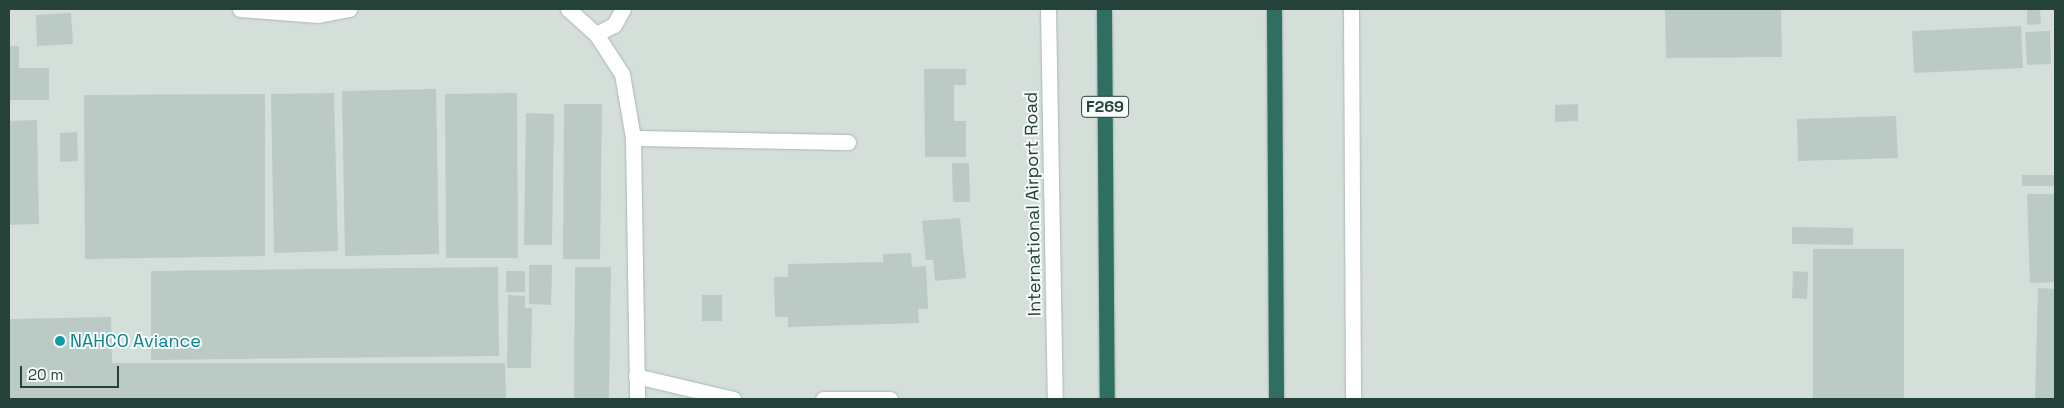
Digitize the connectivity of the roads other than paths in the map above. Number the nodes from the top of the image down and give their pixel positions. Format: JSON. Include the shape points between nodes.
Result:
{"nodes":[{"id":1,"x":240,"y":9,"type":"edge"},
{"id":2,"x":349,"y":9,"type":"edge"},
{"id":3,"x":568,"y":9,"type":"edge"},
{"id":4,"x":624,"y":9,"type":"edge"},
{"id":5,"x":1048,"y":9,"type":"edge"},
{"id":6,"x":1104,"y":9,"type":"edge"},
{"id":7,"x":1274,"y":9,"type":"edge"},
{"id":8,"x":1351,"y":9,"type":"edge"},
{"id":9,"x":596,"y":34,"type":"junction"},
{"id":10,"x":633,"y":138,"type":"junction"},
{"id":11,"x":848,"y":142,"type":"dead end"},
{"id":12,"x":636,"y":376,"type":"junction"},
{"id":13,"x":637,"y":399,"type":"edge"},
{"id":14,"x":733,"y":399,"type":"edge"},
{"id":15,"x":822,"y":399,"type":"edge"},
{"id":16,"x":890,"y":399,"type":"edge"},
{"id":17,"x":1055,"y":399,"type":"edge"},
{"id":18,"x":1107,"y":399,"type":"edge"},
{"id":19,"x":1276,"y":399,"type":"edge"},
{"id":20,"x":1353,"y":399,"type":"edge"}],
"edges":[{"from":1,"to":2,"type":"main road","via":[[318,16]]},
{"from":3,"to":9,"type":"main road"},
{"from":4,"to":9,"type":"main road","via":[[614,25]]},
{"from":5,"to":17,"type":"main road","name":"International Airport Road"},
{"from":6,"to":18,"type":"highway","number":"F269"},
{"from":7,"to":19,"type":"highway"},
{"from":8,"to":20,"type":"main road"},
{"from":9,"to":10,"type":"main road","via":[[622,74]]},
{"from":10,"to":11,"type":"main road"},
{"from":10,"to":12,"type":"main road"},
{"from":12,"to":13,"type":"main road"},
{"from":12,"to":14,"type":"main road"},
{"from":15,"to":16,"type":"main road"}]}
